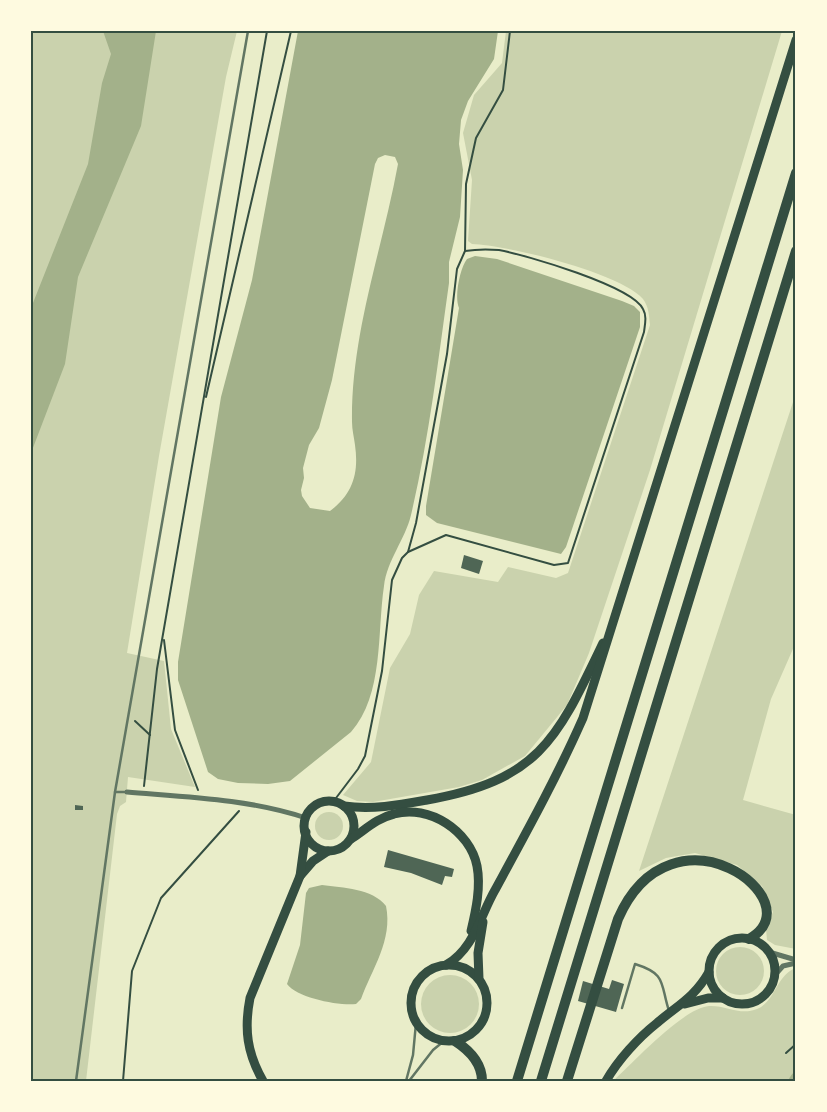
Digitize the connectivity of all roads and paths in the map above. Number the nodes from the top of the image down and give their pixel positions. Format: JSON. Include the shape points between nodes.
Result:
{"nodes":[{"id":1,"x":248,"y":31,"type":"edge"},
{"id":2,"x":267,"y":31,"type":"edge"},
{"id":3,"x":290,"y":31,"type":"edge"},
{"id":4,"x":510,"y":31,"type":"edge"},
{"id":5,"x":796,"y":40,"type":"edge"},
{"id":6,"x":796,"y":173,"type":"edge"},
{"id":7,"x":796,"y":250,"type":"edge"},
{"id":8,"x":465,"y":251,"type":"junction"},
{"id":9,"x":203,"y":409,"type":"junction"},
{"id":10,"x":408,"y":552,"type":"junction"},
{"id":11,"x":617,"y":616,"type":"junction"},
{"id":12,"x":164,"y":636,"type":"junction"},
{"id":13,"x":129,"y":716,"type":"junction"},
{"id":14,"x":150,"y":735,"type":"junction"},
{"id":15,"x":198,"y":790,"type":"dead end"},
{"id":16,"x":115,"y":792,"type":"junction"},
{"id":17,"x":127,"y":792,"type":"joint"},
{"id":18,"x":143,"y":793,"type":"junction"},
{"id":19,"x":332,"y":802,"type":"junction"},
{"id":20,"x":344,"y":806,"type":"junction"},
{"id":21,"x":235,"y":815,"type":"dead end"},
{"id":22,"x":306,"y":818,"type":"junction"},
{"id":23,"x":306,"y":832,"type":"junction"},
{"id":24,"x":351,"y":839,"type":"junction"},
{"id":25,"x":328,"y":851,"type":"junction"},
{"id":26,"x":300,"y":876,"type":"junction"},
{"id":27,"x":484,"y":913,"type":"junction"},
{"id":28,"x":749,"y":939,"type":"junction"},
{"id":29,"x":466,"y":948,"type":"junction"},
{"id":30,"x":769,"y":952,"type":"junction"},
{"id":31,"x":796,"y":962,"type":"edge"},
{"id":32,"x":446,"y":965,"type":"junction"},
{"id":33,"x":709,"y":972,"type":"junction"},
{"id":34,"x":774,"y":976,"type":"junction"},
{"id":35,"x":479,"y":979,"type":"junction"},
{"id":36,"x":723,"y":998,"type":"junction"},
{"id":37,"x":683,"y":1005,"type":"junction"},
{"id":38,"x":622,"y":1008,"type":"dead end"},
{"id":39,"x":670,"y":1013,"type":"junction"},
{"id":40,"x":416,"y":1023,"type":"junction"},
{"id":41,"x":449,"y":1041,"type":"junction"},
{"id":42,"x":796,"y":1044,"type":"edge"},
{"id":43,"x":786,"y":1053,"type":"dead end"},
{"id":44,"x":76,"y":1081,"type":"edge"},
{"id":45,"x":123,"y":1081,"type":"edge"},
{"id":46,"x":263,"y":1081,"type":"edge"},
{"id":47,"x":408,"y":1081,"type":"edge"},
{"id":48,"x":482,"y":1081,"type":"edge"},
{"id":49,"x":517,"y":1081,"type":"edge"},
{"id":50,"x":541,"y":1081,"type":"edge"},
{"id":51,"x":567,"y":1081,"type":"edge"},
{"id":52,"x":606,"y":1081,"type":"edge"}],
"edges":[{"from":1,"to":13,"type":"lane"},
{"from":2,"to":9,"type":"path"},
{"from":3,"to":9,"type":"path"},
{"from":4,"to":8,"type":"path","via":[[503,90],[476,138],[466,184]]},
{"from":5,"to":11,"type":"highway"},
{"from":6,"to":49,"type":"highway"},
{"from":7,"to":50,"type":"highway"},
{"from":8,"to":10,"type":"path","via":[[457,269],[447,354]]},
{"from":8,"to":10,"type":"path","via":[[489,249],[528,257],[618,289],[643,309],[644,332],[568,563],[554,565],[446,535]]},
{"from":9,"to":12,"type":"path"},
{"from":10,"to":19,"type":"path","via":[[392,580],[382,671],[365,756]]},
{"from":11,"to":20,"type":"highway","via":[[563,723],[543,748],[520,768],[487,785],[456,795],[368,809]]},
{"from":11,"to":27,"type":"highway","via":[[566,758]]},
{"from":12,"to":14,"type":"path"},
{"from":12,"to":15,"type":"path","via":[[175,730]]},
{"from":13,"to":14,"type":"path"},
{"from":13,"to":16,"type":"lane"},
{"from":14,"to":18,"type":"path"},
{"from":16,"to":17,"type":"lane"},
{"from":16,"to":44,"type":"lane"},
{"from":17,"to":18,"type":"street"},
{"from":18,"to":22,"type":"street","via":[[277,809]]},
{"from":19,"to":20,"type":"highway"},
{"from":19,"to":22,"type":"highway","via":[[314,807]]},
{"from":20,"to":24,"type":"highway","via":[[353,818]]},
{"from":21,"to":45,"type":"path","via":[[161,898],[132,971]]},
{"from":22,"to":23,"type":"highway"},
{"from":23,"to":25,"type":"highway","via":[[314,845]]},
{"from":23,"to":26,"type":"highway"},
{"from":24,"to":25,"type":"highway","via":[[341,848]]},
{"from":24,"to":29,"type":"highway","via":[[396,813],[434,816],[457,831],[472,853],[478,878],[476,909]]},
{"from":25,"to":26,"type":"highway","via":[[313,861]]},
{"from":26,"to":46,"type":"highway","via":[[246,1015],[249,1048]]},
{"from":27,"to":29,"type":"highway"},
{"from":27,"to":35,"type":"highway","via":[[478,953]]},
{"from":28,"to":30,"type":"highway"},
{"from":28,"to":33,"type":"highway","via":[[729,940],[720,946],[714,953]]},
{"from":28,"to":51,"type":"highway","via":[[762,929],[767,911],[760,892],[741,874],[714,862],[690,860],[666,866],[649,877],[632,894],[618,919]]},
{"from":29,"to":32,"type":"highway","via":[[456,960]]},
{"from":30,"to":31,"type":"street"},
{"from":30,"to":34,"type":"highway"},
{"from":31,"to":34,"type":"street","via":[[783,966]]},
{"from":32,"to":35,"type":"highway","via":[[459,966]]},
{"from":32,"to":40,"type":"highway","via":[[431,970],[418,981],[411,1001]]},
{"from":33,"to":36,"type":"highway","via":[[710,982]]},
{"from":33,"to":37,"type":"highway"},
{"from":34,"to":36,"type":"highway","via":[[769,990],[753,1002],[742,1004]]},
{"from":35,"to":41,"type":"highway","via":[[488,1000],[485,1017],[475,1032],[466,1038]]},
{"from":36,"to":37,"type":"highway","via":[[702,999]]},
{"from":37,"to":39,"type":"highway"},
{"from":38,"to":39,"type":"lane","via":[[635,964],[658,975]]},
{"from":39,"to":52,"type":"highway","via":[[649,1029]]},
{"from":40,"to":41,"type":"highway","via":[[433,1038]]},
{"from":40,"to":47,"type":"lane"},
{"from":41,"to":47,"type":"lane","via":[[433,1050]]},
{"from":41,"to":48,"type":"highway","via":[[473,1056]]},
{"from":42,"to":43,"type":"path"}]}
